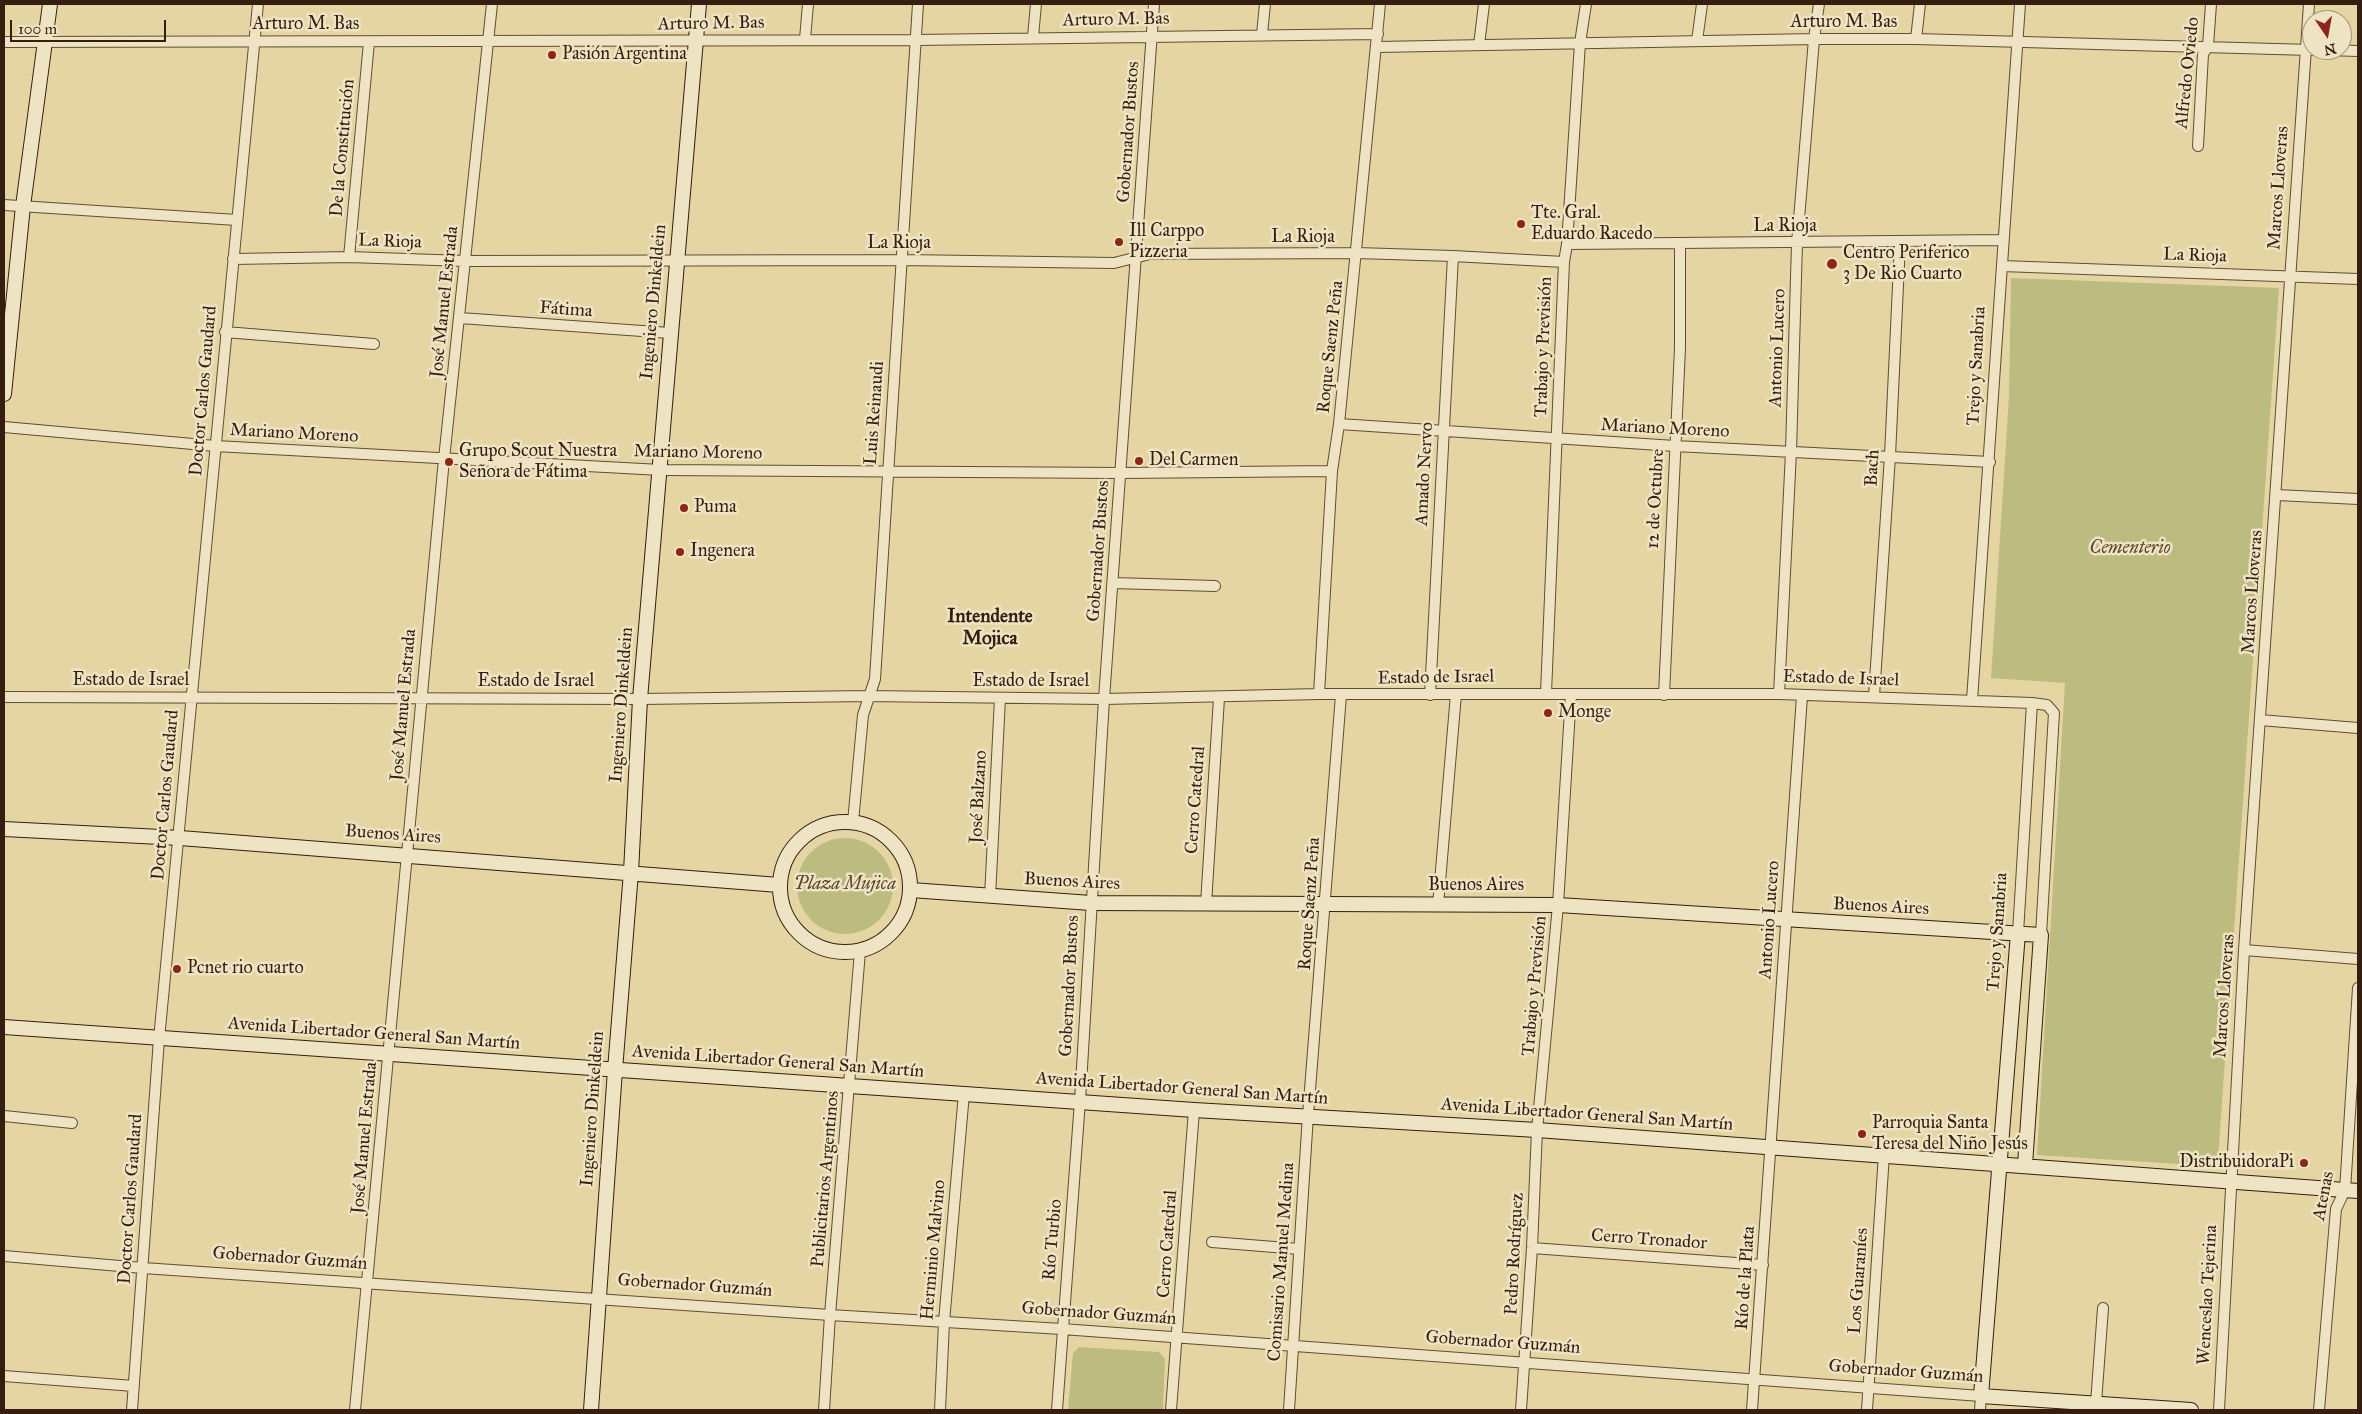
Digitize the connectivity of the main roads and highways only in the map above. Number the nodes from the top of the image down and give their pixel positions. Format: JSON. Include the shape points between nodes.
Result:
{"nodes":[{"id":1,"x":50,"y":4,"type":"edge"},
{"id":2,"x":699,"y":4,"type":"edge"},
{"id":3,"x":4,"y":394,"type":"edge"},
{"id":4,"x":4,"y":829,"type":"edge"},
{"id":5,"x":632,"y":872,"type":"junction"},
{"id":6,"x":779,"y":885,"type":"junction"},
{"id":7,"x":911,"y":890,"type":"junction"},
{"id":8,"x":2018,"y":933,"type":"junction"},
{"id":9,"x":4,"y":1027,"type":"edge"},
{"id":10,"x":615,"y":1070,"type":"junction"},
{"id":11,"x":2000,"y":1164,"type":"junction"},
{"id":12,"x":2025,"y":1165,"type":"junction"},
{"id":13,"x":2352,"y":1191,"type":"edge"},
{"id":14,"x":1981,"y":1396,"type":"joint"},
{"id":15,"x":591,"y":1410,"type":"edge"},
{"id":16,"x":2191,"y":1410,"type":"edge"}],
"edges":[{"from":1,"to":3,"type":"main road"},
{"from":2,"to":5,"type":"main road","name":"Ingeniero Dinkeldein","via":[[640,699]]},
{"from":4,"to":5,"type":"main road","name":"Buenos Aires","via":[[180,838]]},
{"from":5,"to":6,"type":"main road","name":"Buenos Aires"},
{"from":5,"to":10,"type":"main road","name":"Ingeniero Dinkeldein"},
{"from":6,"to":7,"type":"main road","via":[[787,918],[804,938],[826,950],[843,953],[860,951],[880,942],[896,929],[906,910]]},
{"from":6,"to":7,"type":"main road","via":[[784,864],[795,845],[806,835],[832,823],[853,822],[872,827],[889,838],[901,852],[909,870]]},
{"from":7,"to":8,"type":"main road","name":"Buenos Aires","via":[[1091,903],[1558,905]]},
{"from":8,"to":11,"type":"main road","name":"Trejo y Sanabria"},
{"from":8,"to":12,"type":"main road","name":"Buenos Aires","via":[[2041,935]]},
{"from":9,"to":10,"type":"main road","name":"Avenida Libertador General San Martín"},
{"from":10,"to":11,"type":"main road","name":"Avenida Libertador General San Martín","via":[[1538,1130]]},
{"from":10,"to":15,"type":"main road","name":"Ingeniero Dinkeldein"},
{"from":11,"to":12,"type":"main road","name":"Avenida Libertador General San Martín"},
{"from":11,"to":14,"type":"main road","name":"Trejo y Sanabria"},
{"from":12,"to":13,"type":"main road","name":"Avenida Libertador General San Martín"},
{"from":14,"to":16,"type":"main road","name":"Gobernador Guzmán"}]}
